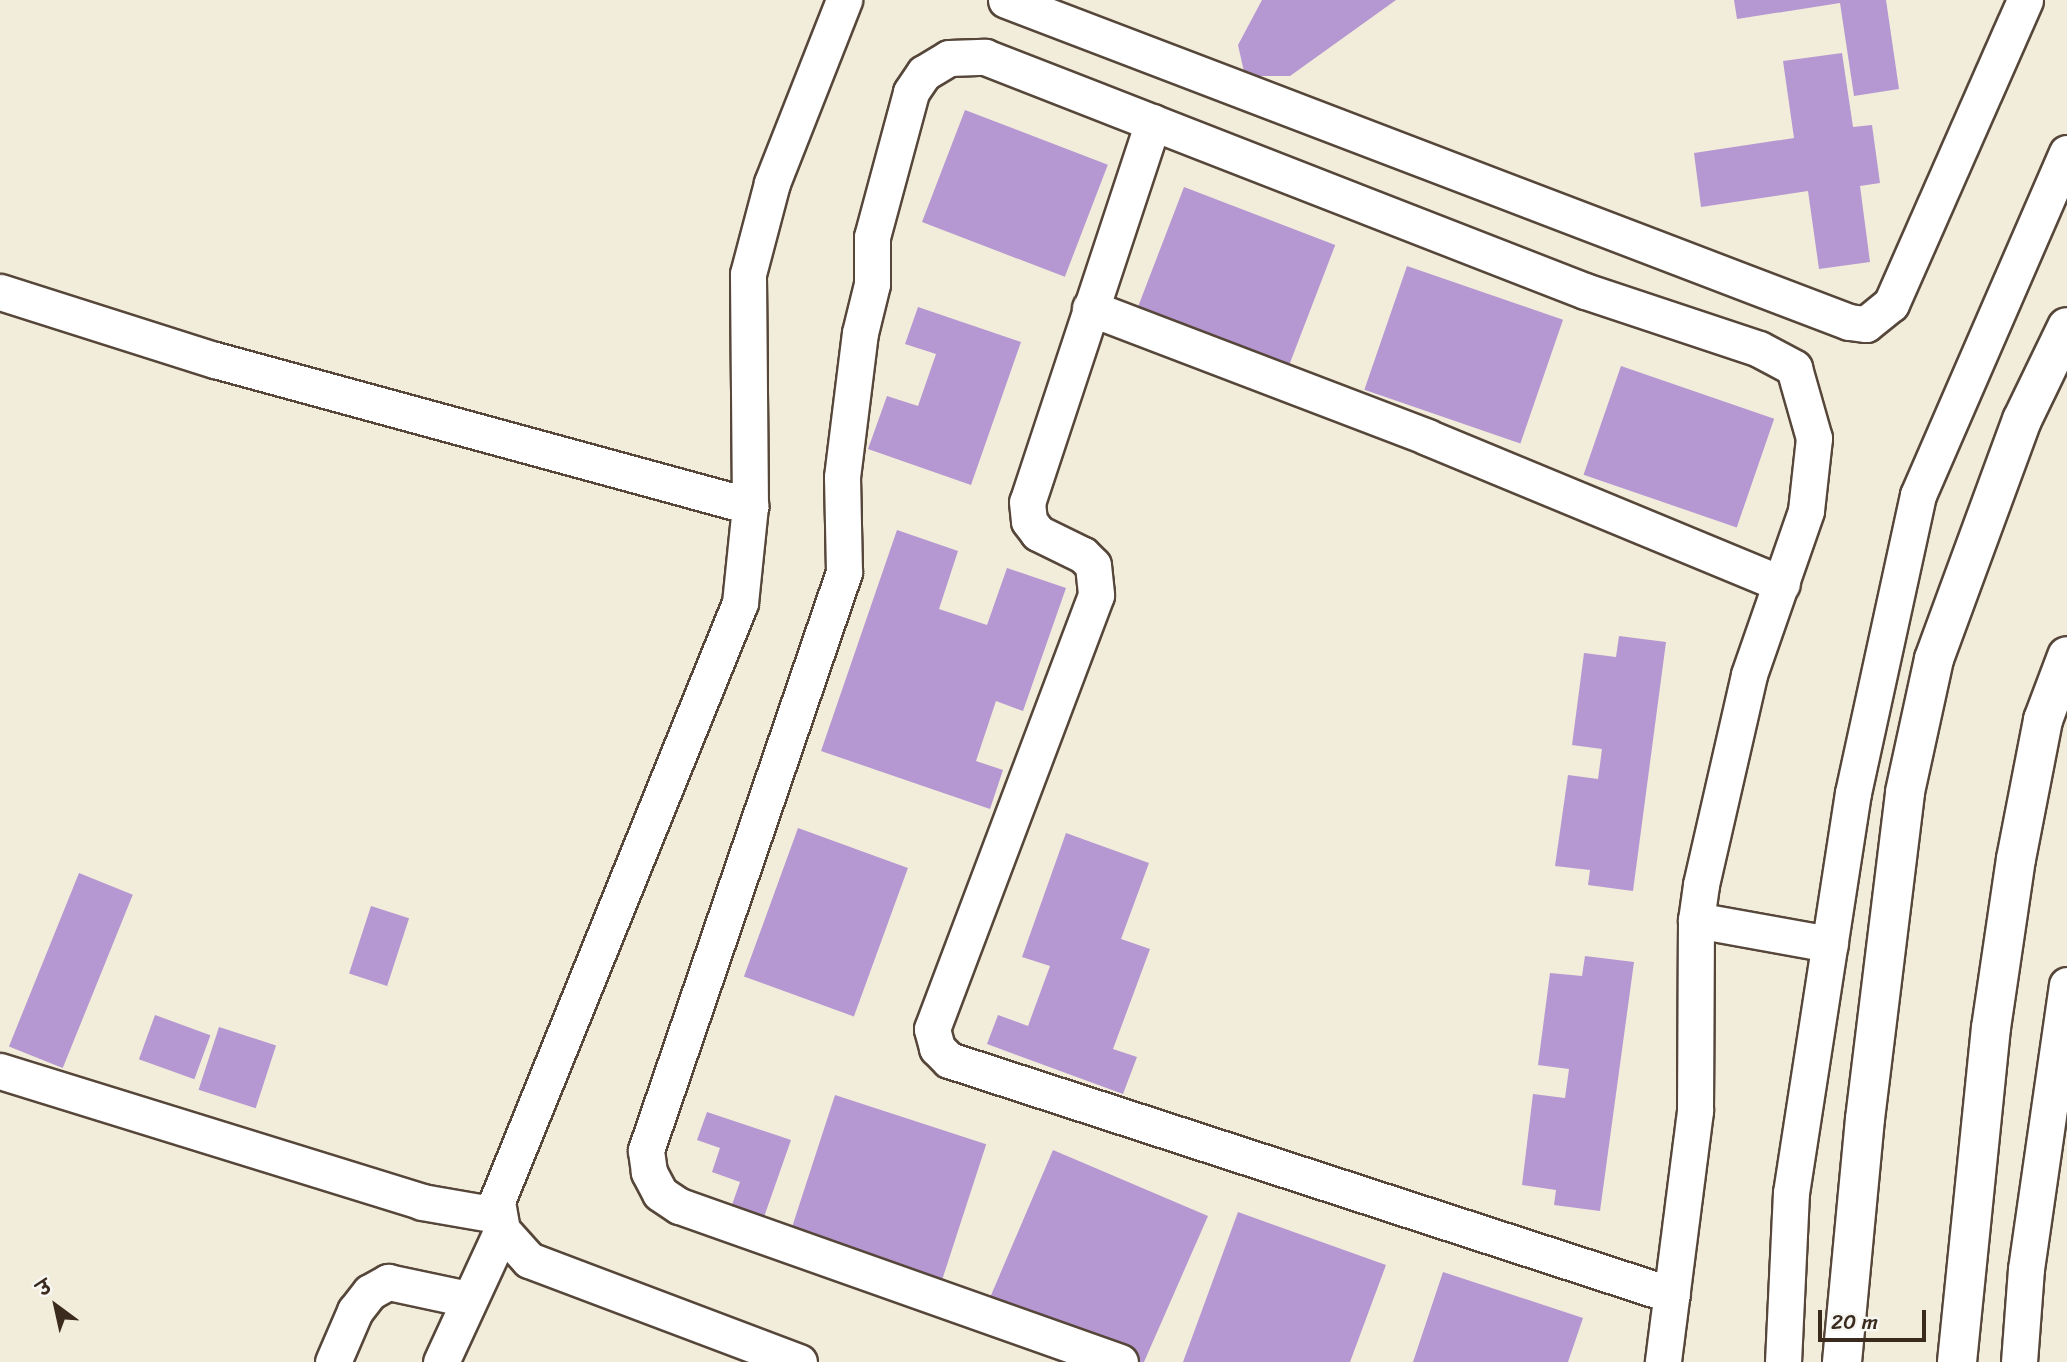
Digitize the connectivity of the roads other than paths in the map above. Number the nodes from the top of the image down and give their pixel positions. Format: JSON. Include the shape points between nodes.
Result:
{"nodes":[{"id":1,"x":844,"y":0,"type":"edge"},
{"id":2,"x":1006,"y":0,"type":"edge"},
{"id":3,"x":2025,"y":0,"type":"edge"},
{"id":4,"x":1153,"y":122,"type":"junction"},
{"id":5,"x":2067,"y":153,"type":"edge"},
{"id":6,"x":0,"y":292,"type":"edge"},
{"id":7,"x":1090,"y":308,"type":"junction"},
{"id":8,"x":2067,"y":327,"type":"edge"},
{"id":9,"x":750,"y":506,"type":"junction"},
{"id":10,"x":1782,"y":584,"type":"junction"},
{"id":11,"x":2067,"y":656,"type":"edge"},
{"id":12,"x":1696,"y":920,"type":"junction"},
{"id":13,"x":1830,"y":944,"type":"junction"},
{"id":14,"x":2067,"y":985,"type":"edge"},
{"id":15,"x":0,"y":1071,"type":"edge"},
{"id":16,"x":500,"y":1222,"type":"junction"},
{"id":17,"x":1672,"y":1295,"type":"junction"},
{"id":18,"x":467,"y":1299,"type":"junction"},
{"id":19,"x":333,"y":1362,"type":"edge"},
{"id":20,"x":441,"y":1362,"type":"edge"},
{"id":21,"x":799,"y":1362,"type":"edge"},
{"id":22,"x":1120,"y":1362,"type":"edge"},
{"id":23,"x":1663,"y":1362,"type":"edge"},
{"id":24,"x":1783,"y":1362,"type":"edge"},
{"id":25,"x":1842,"y":1362,"type":"edge"},
{"id":26,"x":1956,"y":1362,"type":"edge"},
{"id":27,"x":2020,"y":1362,"type":"edge"}],
"edges":[{"from":1,"to":9,"type":"street","via":[[772,183],[748,274]]},
{"from":2,"to":3,"type":"street","via":[[1849,322],[1866,324],[1891,304]]},
{"from":4,"to":7,"type":"street"},
{"from":4,"to":10,"type":"street","via":[[1585,291],[1783,358],[1794,368],[1814,438],[1806,511]]},
{"from":4,"to":22,"type":"street","via":[[985,57],[949,58],[924,73],[911,92],[872,237],[872,284],[860,333],[842,477],[844,572],[646,1150],[649,1172],[660,1193],[680,1206]]},
{"from":5,"to":13,"type":"street","via":[[1918,495],[1853,793]]},
{"from":6,"to":9,"type":"street","via":[[215,360]]},
{"from":7,"to":10,"type":"street","via":[[1427,437]]},
{"from":7,"to":17,"type":"street","via":[[1027,502],[1029,521],[1038,533],[1083,555],[1093,565],[1096,595],[932,1029],[937,1048],[949,1060]]},
{"from":8,"to":25,"type":"street","via":[[2022,420],[1934,659],[1905,792],[1865,1119]]},
{"from":9,"to":16,"type":"street","via":[[740,603],[497,1201]]},
{"from":10,"to":12,"type":"street","via":[[1749,675]]},
{"from":11,"to":26,"type":"street","via":[[2043,720],[2016,859],[1991,1028]]},
{"from":12,"to":13,"type":"street"},
{"from":12,"to":17,"type":"street","via":[[1695,1111]]},
{"from":13,"to":24,"type":"street","via":[[1791,1193]]},
{"from":14,"to":27,"type":"street","via":[[2026,1269]]},
{"from":15,"to":16,"type":"street"},
{"from":16,"to":18,"type":"street"},
{"from":16,"to":21,"type":"street","via":[[529,1260]]},
{"from":17,"to":23,"type":"street"},
{"from":18,"to":19,"type":"street","via":[[388,1282],[370,1292],[355,1311]]},
{"from":18,"to":20,"type":"street"}]}
